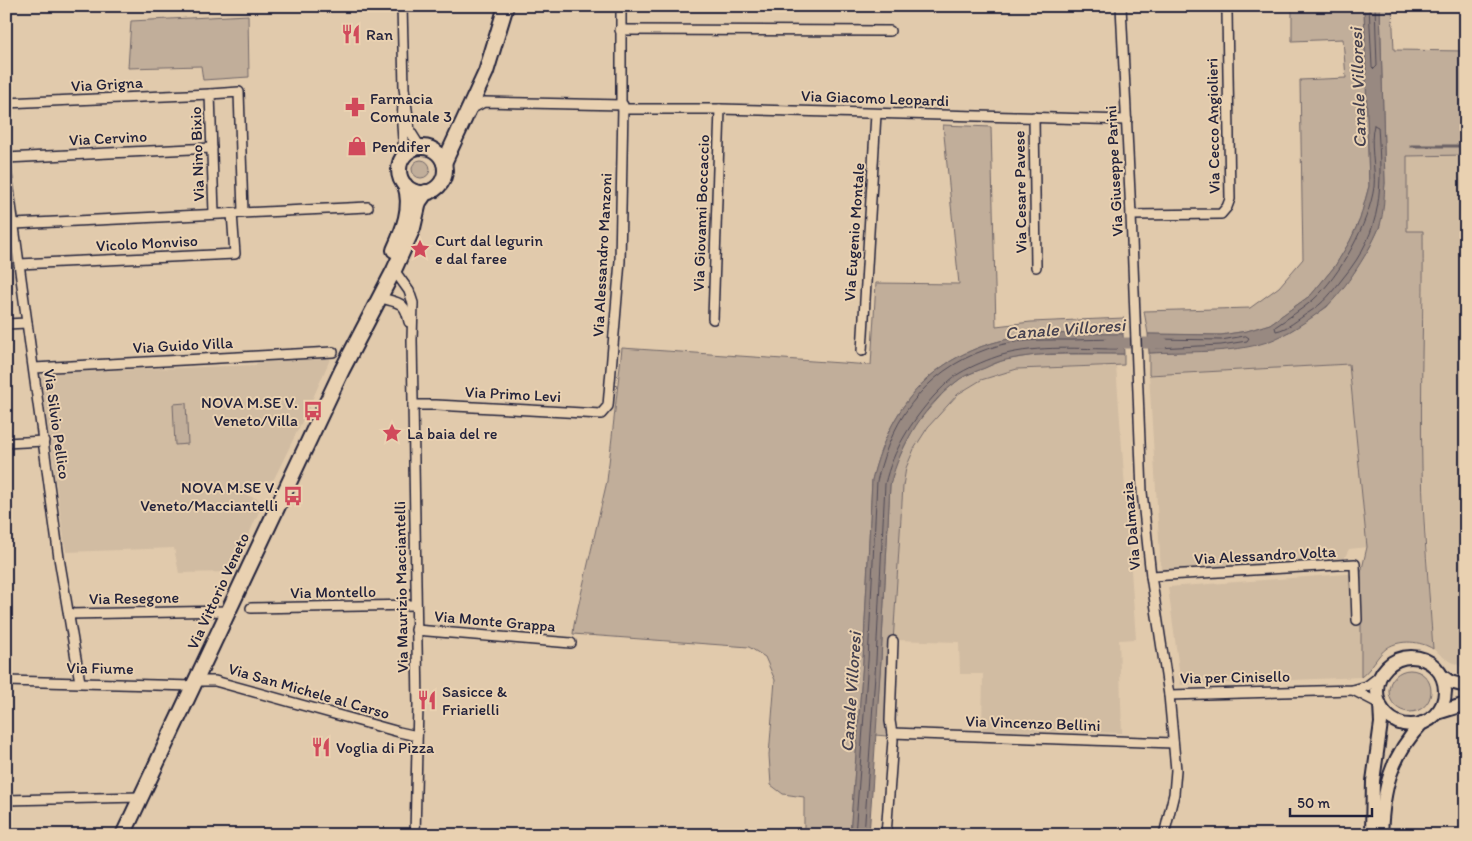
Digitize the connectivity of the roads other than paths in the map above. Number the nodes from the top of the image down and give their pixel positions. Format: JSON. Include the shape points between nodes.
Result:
{"nodes":[{"id":1,"x":402,"y":6,"type":"edge"},
{"id":2,"x":506,"y":6,"type":"edge"},
{"id":3,"x":621,"y":6,"type":"edge"},
{"id":4,"x":1121,"y":6,"type":"edge"},
{"id":5,"x":1224,"y":6,"type":"edge"},
{"id":6,"x":620,"y":30,"type":"junction"},
{"id":7,"x":890,"y":32,"type":"dead end"},
{"id":8,"x":496,"y":38,"type":"junction"},
{"id":9,"x":404,"y":88,"type":"junction"},
{"id":10,"x":210,"y":94,"type":"junction"},
{"id":11,"x":6,"y":103,"type":"edge"},
{"id":12,"x":622,"y":107,"type":"junction"},
{"id":13,"x":720,"y":109,"type":"junction"},
{"id":14,"x":469,"y":111,"type":"junction"},
{"id":15,"x":876,"y":114,"type":"junction"},
{"id":16,"x":1034,"y":117,"type":"junction"},
{"id":17,"x":1127,"y":120,"type":"junction"},
{"id":18,"x":212,"y":148,"type":"junction"},
{"id":19,"x":426,"y":148,"type":"junction"},
{"id":20,"x":404,"y":154,"type":"junction"},
{"id":21,"x":6,"y":158,"type":"edge"},
{"id":22,"x":444,"y":163,"type":"junction"},
{"id":23,"x":6,"y":168,"type":"edge"},
{"id":24,"x":405,"y":185,"type":"junction"},
{"id":25,"x":426,"y":192,"type":"junction"},
{"id":26,"x":368,"y":207,"type":"dead end"},
{"id":27,"x":243,"y":212,"type":"junction"},
{"id":28,"x":214,"y":213,"type":"junction"},
{"id":29,"x":232,"y":213,"type":"junction"},
{"id":30,"x":1132,"y":215,"type":"junction"},
{"id":31,"x":14,"y":224,"type":"junction"},
{"id":32,"x":19,"y":264,"type":"junction"},
{"id":33,"x":1036,"y":267,"type":"dead end"},
{"id":34,"x":394,"y":270,"type":"junction"},
{"id":35,"x":381,"y":298,"type":"junction"},
{"id":36,"x":713,"y":319,"type":"dead end"},
{"id":37,"x":27,"y":323,"type":"junction"},
{"id":38,"x":6,"y":324,"type":"edge"},
{"id":39,"x":412,"y":340,"type":"junction"},
{"id":40,"x":862,"y":351,"type":"dead end"},
{"id":41,"x":333,"y":352,"type":"dead end"},
{"id":42,"x":1136,"y":354,"type":"joint"},
{"id":43,"x":345,"y":363,"type":"junction"},
{"id":44,"x":34,"y":368,"type":"junction"},
{"id":45,"x":413,"y":405,"type":"junction"},
{"id":46,"x":608,"y":406,"type":"joint"},
{"id":47,"x":44,"y":441,"type":"junction"},
{"id":48,"x":6,"y":443,"type":"edge"},
{"id":49,"x":1151,"y":576,"type":"junction"},
{"id":50,"x":416,"y":605,"type":"junction"},
{"id":51,"x":251,"y":608,"type":"dead end"},
{"id":52,"x":229,"y":611,"type":"junction"},
{"id":53,"x":69,"y":614,"type":"junction"},
{"id":54,"x":1357,"y":620,"type":"dead end"},
{"id":55,"x":416,"y":630,"type":"junction"},
{"id":56,"x":894,"y":640,"type":"dead end"},
{"id":57,"x":571,"y":643,"type":"dead end"},
{"id":58,"x":1380,"y":676,"type":"junction"},
{"id":59,"x":1442,"y":676,"type":"junction"},
{"id":60,"x":6,"y":681,"type":"edge"},
{"id":61,"x":80,"y":682,"type":"junction"},
{"id":62,"x":193,"y":686,"type":"junction"},
{"id":63,"x":1466,"y":686,"type":"edge"},
{"id":64,"x":1353,"y":690,"type":"junction"},
{"id":65,"x":1169,"y":695,"type":"junction"},
{"id":66,"x":1380,"y":704,"type":"junction"},
{"id":67,"x":1466,"y":704,"type":"edge"},
{"id":68,"x":1437,"y":713,"type":"junction"},
{"id":69,"x":1422,"y":723,"type":"junction"},
{"id":70,"x":892,"y":733,"type":"junction"},
{"id":71,"x":417,"y":736,"type":"junction"},
{"id":72,"x":1174,"y":743,"type":"junction"},
{"id":73,"x":141,"y":797,"type":"junction"},
{"id":74,"x":6,"y":800,"type":"edge"},
{"id":75,"x":123,"y":835,"type":"edge"},
{"id":76,"x":415,"y":835,"type":"edge"},
{"id":77,"x":886,"y":835,"type":"edge"},
{"id":78,"x":1164,"y":835,"type":"edge"},
{"id":79,"x":1372,"y":835,"type":"edge"},
{"id":80,"x":1381,"y":835,"type":"edge"}],
"edges":[{"from":1,"to":9,"type":"street"},
{"from":2,"to":8,"type":"main road"},
{"from":3,"to":6,"type":"street","name":"Via Alessandro Manzoni"},
{"from":4,"to":17,"type":"street","name":"Via Giuseppe Parini"},
{"from":5,"to":30,"type":"street","name":"Via Cecco Angiolieri","via":[[1227,12],[1230,199],[1227,207],[1221,214]]},
{"from":6,"to":7,"type":"street"},
{"from":6,"to":12,"type":"street","name":"Via Alessandro Manzoni"},
{"from":8,"to":14,"type":"main road"},
{"from":8,"to":19,"type":"main road","via":[[445,138]]},
{"from":9,"to":19,"type":"street","via":[[410,131]]},
{"from":9,"to":20,"type":"street"},
{"from":10,"to":11,"type":"street","name":"Via Grigna"},
{"from":10,"to":18,"type":"street","name":"Via Nino Bixio"},
{"from":10,"to":27,"type":"street","name":"Via Nino Bixio","via":[[239,92]]},
{"from":12,"to":13,"type":"street","name":"Via Giacomo Leopardi"},
{"from":12,"to":14,"type":"street","name":"Via Giacomo Leopardi","via":[[484,102]]},
{"from":12,"to":46,"type":"street","name":"Via Alessandro Manzoni","via":[[620,261]]},
{"from":13,"to":15,"type":"street","name":"Via Giacomo Leopardi"},
{"from":13,"to":36,"type":"street","name":"Via Giovanni Boccaccio"},
{"from":14,"to":22,"type":"main road"},
{"from":15,"to":16,"type":"street","name":"Via Giacomo Leopardi"},
{"from":15,"to":40,"type":"street","name":"Via Eugenio Montale"},
{"from":16,"to":17,"type":"street","name":"Via Giacomo Leopardi"},
{"from":16,"to":33,"type":"street","name":"Via Cesare Pavese"},
{"from":17,"to":30,"type":"street","name":"Via Giuseppe Parini"},
{"from":18,"to":21,"type":"street","name":"Via Cervino"},
{"from":18,"to":28,"type":"street","name":"Via Nino Bixio"},
{"from":19,"to":20,"type":"main road"},
{"from":19,"to":22,"type":"main road","via":[[441,157]]},
{"from":20,"to":24,"type":"main road","via":[[399,173]]},
{"from":22,"to":25,"type":"main road","via":[[443,178]]},
{"from":23,"to":31,"type":"street","name":"Via Silvio Pellico"},
{"from":24,"to":25,"type":"main road","via":[[418,192]]},
{"from":24,"to":43,"type":"main road","name":"Via Vittorio Veneto","via":[[408,200],[404,226]]},
{"from":25,"to":34,"type":"main road","name":"Via Vittorio Veneto","via":[[419,202],[413,228]]},
{"from":26,"to":27,"type":"street","name":"Via Nino Bixio"},
{"from":27,"to":29,"type":"street","name":"Via Nino Bixio"},
{"from":28,"to":29,"type":"street","name":"Via Nino Bixio"},
{"from":28,"to":31,"type":"street","name":"Via Nino Bixio"},
{"from":29,"to":32,"type":"street","name":"Vicolo Monviso","via":[[235,254]]},
{"from":30,"to":42,"type":"street","name":"Via Giuseppe Parini"},
{"from":31,"to":32,"type":"street","name":"Via Silvio Pellico"},
{"from":32,"to":37,"type":"street","name":"Via Silvio Pellico"},
{"from":34,"to":35,"type":"main road","name":"Via Vittorio Veneto"},
{"from":34,"to":39,"type":"street","name":"Via Maurizio Macciantelli","via":[[409,291],[413,303]]},
{"from":35,"to":39,"type":"street","name":"Via Maurizio Macciantelli","via":[[404,306]]},
{"from":35,"to":43,"type":"main road","name":"Via Vittorio Veneto"},
{"from":37,"to":38,"type":"street"},
{"from":37,"to":44,"type":"street","name":"Via Silvio Pellico"},
{"from":39,"to":45,"type":"street","name":"Via Maurizio Macciantelli"},
{"from":41,"to":44,"type":"street","name":"Via Guido Villa"},
{"from":42,"to":49,"type":"street","name":"Via Dalmazia","via":[[1142,492]]},
{"from":43,"to":52,"type":"main road","name":"Via Vittorio Veneto"},
{"from":44,"to":47,"type":"street","name":"Via Silvio Pellico"},
{"from":45,"to":46,"type":"street","name":"Via Primo Levi","via":[[601,414]]},
{"from":45,"to":50,"type":"street","name":"Via Maurizio Macciantelli"},
{"from":47,"to":48,"type":"street"},
{"from":47,"to":53,"type":"street","name":"Via Silvio Pellico"},
{"from":49,"to":54,"type":"street","name":"Via Alessandro Volta","via":[[1355,564]]},
{"from":49,"to":65,"type":"street","name":"Via Dalmazia"},
{"from":50,"to":51,"type":"street","name":"Via Montello"},
{"from":50,"to":55,"type":"street","name":"Via Maurizio Macciantelli"},
{"from":52,"to":53,"type":"street","name":"Via Resegone"},
{"from":52,"to":62,"type":"main road","name":"Via Vittorio Veneto"},
{"from":53,"to":61,"type":"street","name":"Via Silvio Pellico"},
{"from":55,"to":57,"type":"street","name":"Via Monte Grappa"},
{"from":55,"to":71,"type":"street","name":"Via Maurizio Macciantelli"},
{"from":56,"to":70,"type":"street"},
{"from":58,"to":59,"type":"main road","name":"Via per Cinisello","via":[[1392,663],[1410,657],[1429,662]]},
{"from":58,"to":64,"type":"street","name":"Via per Cinisello","via":[[1367,686]]},
{"from":58,"to":66,"type":"main road","via":[[1377,691]]},
{"from":59,"to":63,"type":"main road","name":"Via per Cinisello"},
{"from":59,"to":68,"type":"main road","via":[[1445,694]]},
{"from":60,"to":61,"type":"street","name":"Via Fiume"},
{"from":61,"to":62,"type":"street","name":"Via Fiume"},
{"from":62,"to":71,"type":"street","name":"Via San Michele al Carso","via":[[203,680],[215,681]]},
{"from":62,"to":73,"type":"main road","name":"Via Vittorio Veneto"},
{"from":64,"to":65,"type":"street","name":"Via per Cinisello"},
{"from":64,"to":66,"type":"street","name":"Via per Cinisello"},
{"from":65,"to":72,"type":"street","name":"Via per Cinisello"},
{"from":66,"to":69,"type":"main road","name":"Via per Cinisello","via":[[1397,722]]},
{"from":66,"to":79,"type":"main road"},
{"from":67,"to":68,"type":"main road"},
{"from":68,"to":69,"type":"main road"},
{"from":69,"to":80,"type":"main road","via":[[1400,750],[1392,767]]},
{"from":70,"to":72,"type":"street","name":"Via Vincenzo Bellini"},
{"from":70,"to":77,"type":"street"},
{"from":71,"to":76,"type":"street","name":"Via Maurizio Macciantelli"},
{"from":72,"to":78,"type":"street","name":"Via per Cinisello","via":[[1176,780]]},
{"from":73,"to":74,"type":"street"},
{"from":73,"to":75,"type":"main road","name":"Via Vittorio Veneto"}]}
